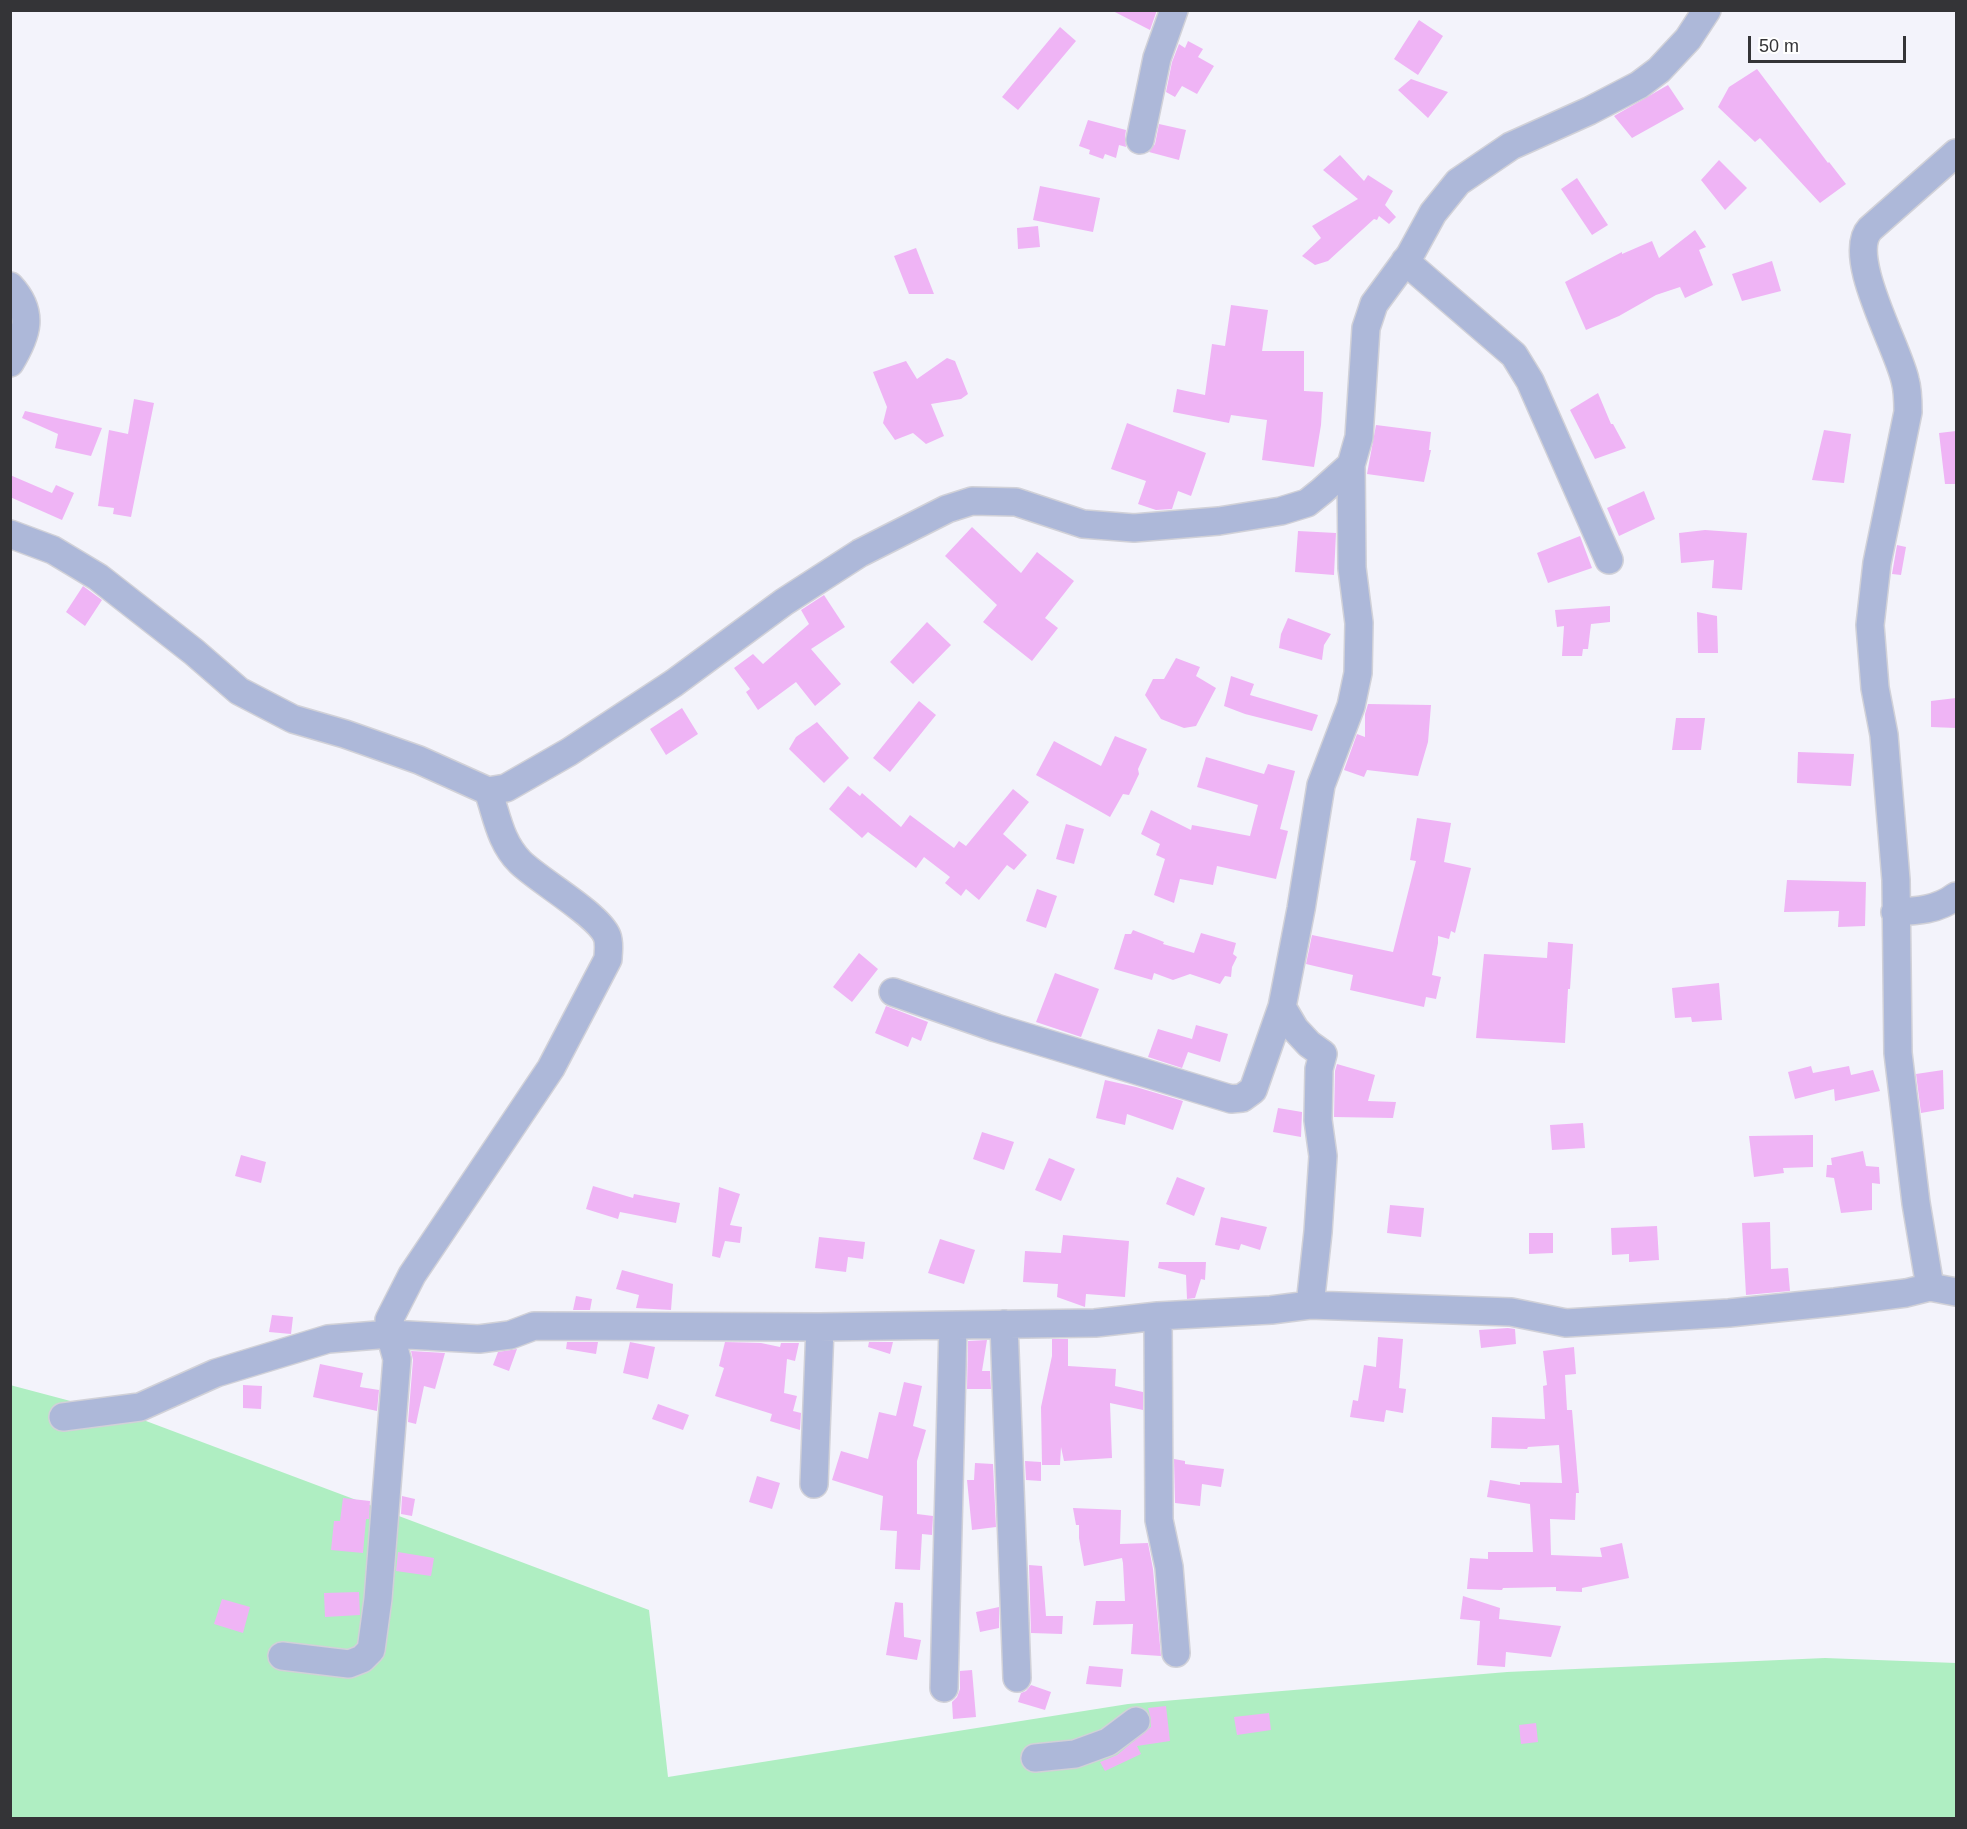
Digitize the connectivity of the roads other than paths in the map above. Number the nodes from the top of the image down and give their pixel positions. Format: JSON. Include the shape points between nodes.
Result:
{"nodes":[{"id":1,"x":1174,"y":10,"type":"edge"},
{"id":2,"x":1704,"y":12,"type":"edge"},
{"id":3,"x":1140,"y":140,"type":"dead end"},
{"id":4,"x":1956,"y":153,"type":"edge"},
{"id":5,"x":1405,"y":261,"type":"junction"},
{"id":6,"x":10,"y":286,"type":"edge"},
{"id":7,"x":10,"y":363,"type":"edge"},
{"id":8,"x":1351,"y":465,"type":"junction"},
{"id":9,"x":10,"y":534,"type":"edge"},
{"id":10,"x":1609,"y":560,"type":"dead end"},
{"id":11,"x":488,"y":792,"type":"junction"},
{"id":12,"x":1956,"y":896,"type":"edge"},
{"id":13,"x":1895,"y":912,"type":"junction"},
{"id":14,"x":893,"y":992,"type":"dead end"},
{"id":15,"x":1282,"y":1007,"type":"junction"},
{"id":16,"x":1930,"y":1287,"type":"junction"},
{"id":17,"x":1956,"y":1292,"type":"edge"},
{"id":18,"x":1310,"y":1305,"type":"junction"},
{"id":19,"x":1158,"y":1316,"type":"junction"},
{"id":20,"x":1004,"y":1324,"type":"junction"},
{"id":21,"x":953,"y":1326,"type":"junction"},
{"id":22,"x":820,"y":1327,"type":"junction"},
{"id":23,"x":390,"y":1334,"type":"junction"},
{"id":24,"x":63,"y":1417,"type":"dead end"},
{"id":25,"x":814,"y":1484,"type":"dead end"},
{"id":26,"x":1176,"y":1653,"type":"dead end"},
{"id":27,"x":282,"y":1656,"type":"dead end"},
{"id":28,"x":1017,"y":1678,"type":"dead end"},
{"id":29,"x":944,"y":1688,"type":"dead end"},
{"id":30,"x":1136,"y":1721,"type":"dead end"},
{"id":31,"x":1035,"y":1758,"type":"dead end"}],
"edges":[{"from":1,"to":3,"type":"street","via":[[1158,58]]},
{"from":2,"to":5,"type":"street","via":[[1688,39],[1639,85],[1511,146],[1458,182],[1433,213]]},
{"from":4,"to":13,"type":"street","via":[[1870,229],[1862,246],[1875,302],[1905,378],[1908,398],[1877,563],[1870,625],[1884,735]]},
{"from":5,"to":8,"type":"street","via":[[1374,304],[1366,328],[1359,437]]},
{"from":5,"to":10,"type":"street","via":[[1514,355],[1530,381]]},
{"from":6,"to":7,"type":"street","via":[[20,297],[27,320],[23,343]]},
{"from":8,"to":11,"type":"street","via":[[1307,503],[1219,521],[1134,528],[1083,524],[1016,502],[994,500],[972,501],[947,509],[861,553],[784,602],[674,683],[535,773],[506,788]]},
{"from":8,"to":15,"type":"street","via":[[1358,673],[1351,706],[1321,785]]},
{"from":9,"to":11,"type":"street","via":[[53,550],[98,577],[239,690],[293,719],[419,760]]},
{"from":11,"to":23,"type":"street","via":[[500,833],[519,861],[601,927],[607,935],[608,959],[551,1068],[412,1275],[389,1320]]},
{"from":12,"to":13,"type":"street","via":[[1920,911]]},
{"from":13,"to":16,"type":"street","via":[[1898,1053]]},
{"from":14,"to":15,"type":"street","via":[[996,1028],[1231,1099],[1242,1098],[1253,1090]]},
{"from":15,"to":18,"type":"street","via":[[1295,1029],[1323,1054],[1318,1119],[1323,1156]]},
{"from":16,"to":17,"type":"street"},
{"from":16,"to":18,"type":"street","via":[[1764,1309],[1566,1323],[1511,1312]]},
{"from":18,"to":19,"type":"street"},
{"from":19,"to":20,"type":"street","via":[[1095,1323]]},
{"from":19,"to":26,"type":"street","via":[[1159,1520],[1169,1567]]},
{"from":20,"to":21,"type":"street"},
{"from":20,"to":28,"type":"street"},
{"from":21,"to":22,"type":"street"},
{"from":21,"to":29,"type":"street"},
{"from":22,"to":23,"type":"street","via":[[534,1326],[510,1335],[479,1339]]},
{"from":22,"to":25,"type":"street"},
{"from":23,"to":24,"type":"street","via":[[328,1339],[216,1374],[140,1407]]},
{"from":23,"to":27,"type":"street","via":[[398,1359],[371,1650],[350,1664]]},
{"from":30,"to":31,"type":"street","via":[[1108,1742],[1075,1754]]}]}
